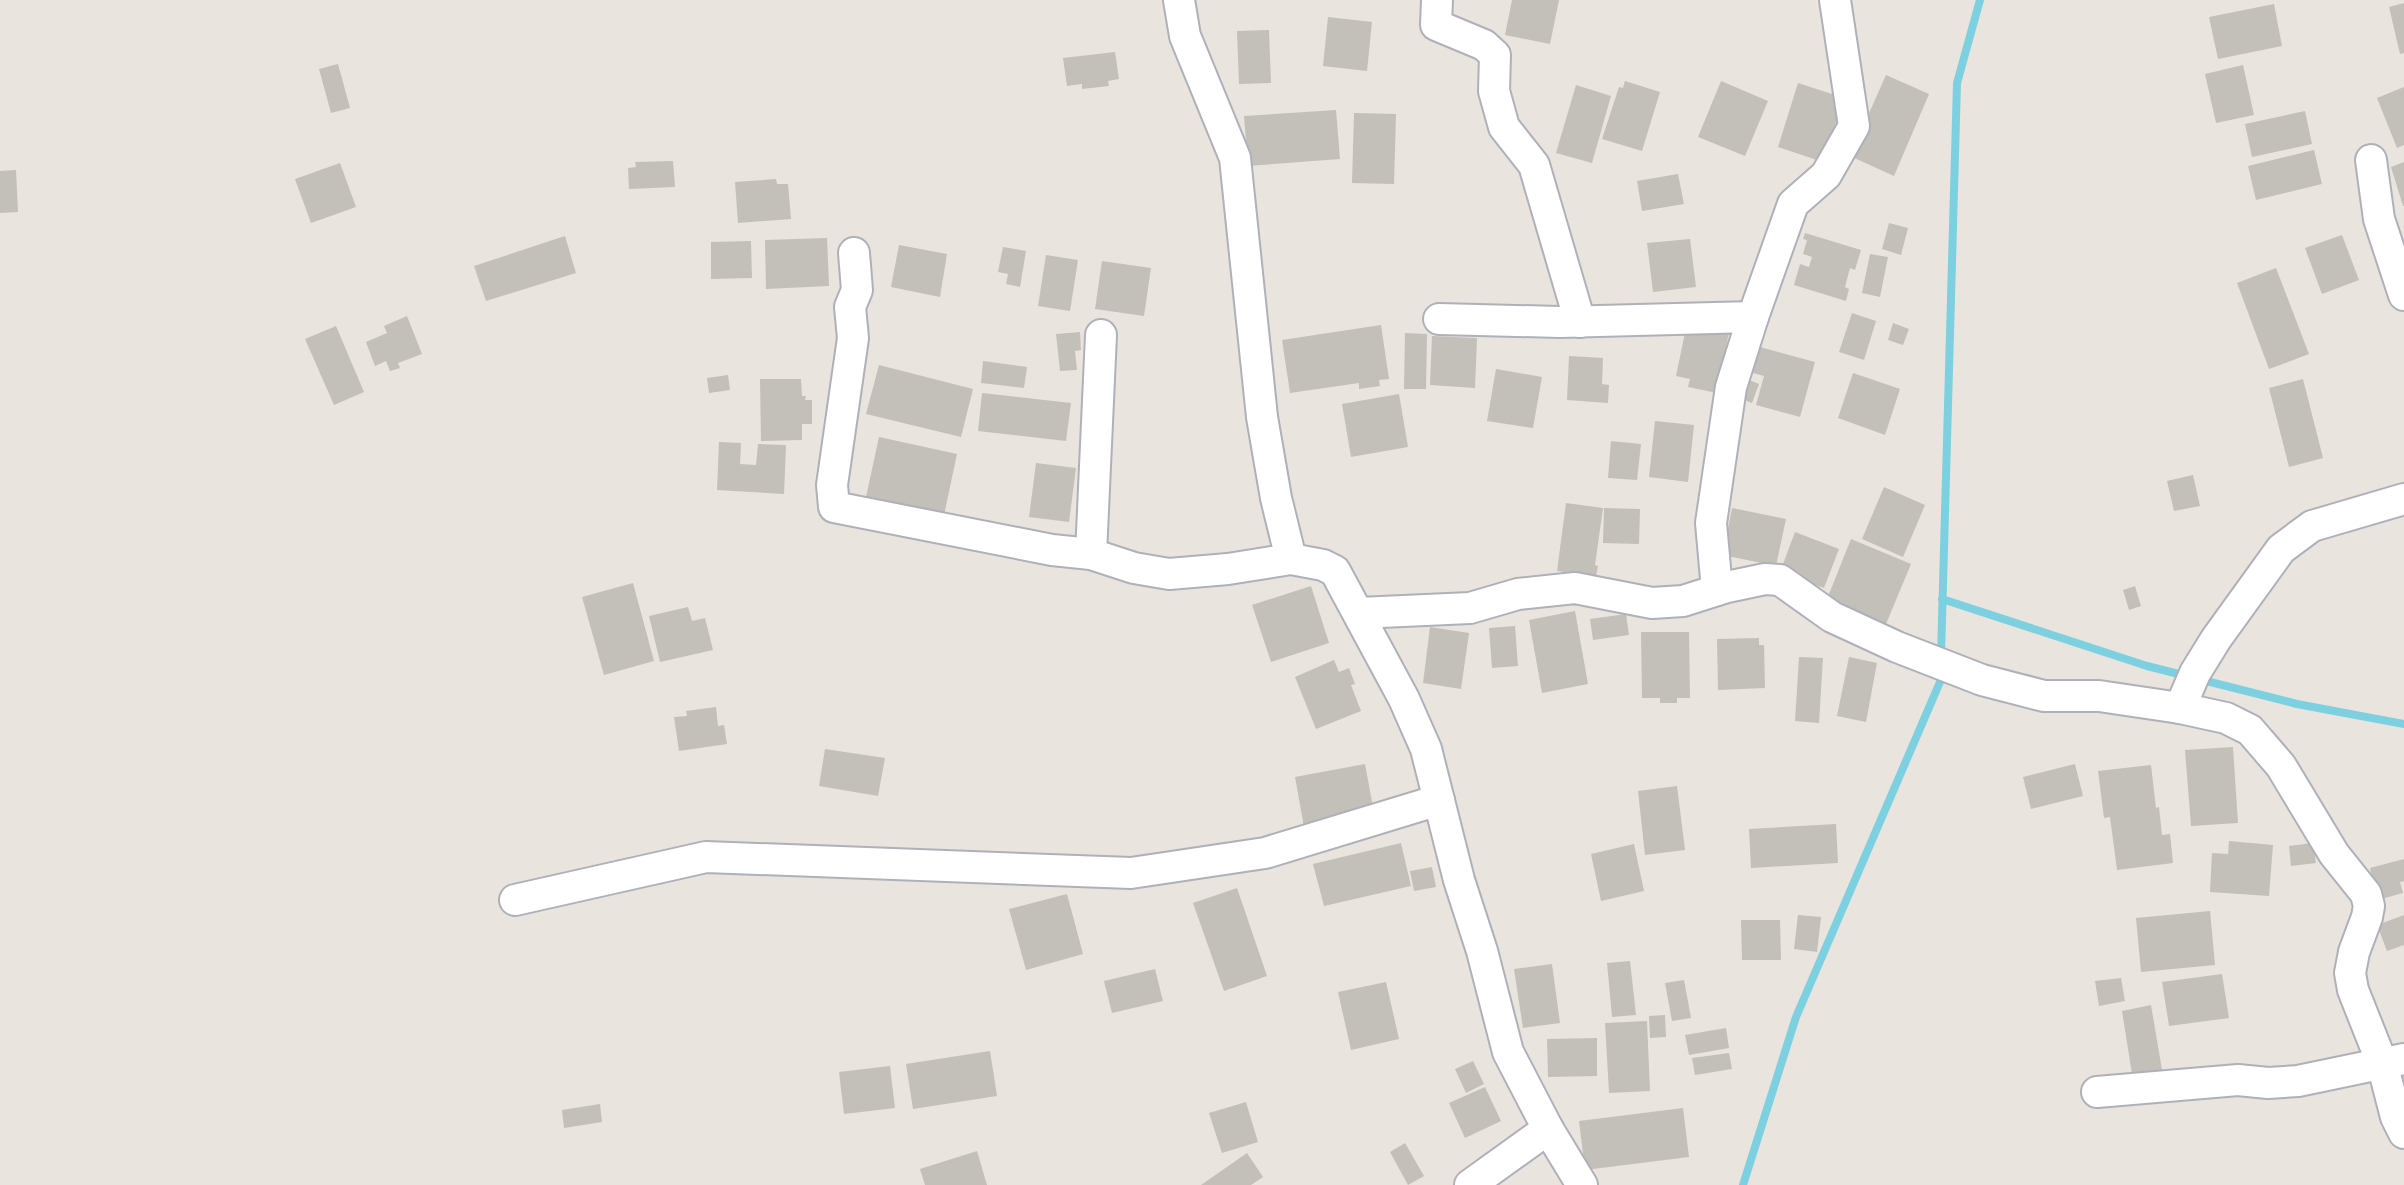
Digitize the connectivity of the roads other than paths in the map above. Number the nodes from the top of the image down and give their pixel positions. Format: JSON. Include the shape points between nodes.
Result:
{"nodes":[{"id":1,"x":1179,"y":0,"type":"edge"},
{"id":2,"x":1437,"y":0,"type":"edge"},
{"id":3,"x":1835,"y":0,"type":"edge"},
{"id":4,"x":2371,"y":160,"type":"dead end"},
{"id":5,"x":854,"y":253,"type":"dead end"},
{"id":6,"x":2404,"y":295,"type":"edge"},
{"id":7,"x":1753,"y":317,"type":"junction"},
{"id":8,"x":1439,"y":319,"type":"dead end"},
{"id":9,"x":1580,"y":322,"type":"junction"},
{"id":10,"x":1101,"y":335,"type":"dead end"},
{"id":11,"x":2404,"y":499,"type":"edge"},
{"id":12,"x":1091,"y":554,"type":"junction"},
{"id":13,"x":1291,"y":559,"type":"junction"},
{"id":14,"x":1717,"y":590,"type":"junction"},
{"id":15,"x":1359,"y":613,"type":"junction"},
{"id":16,"x":2180,"y":708,"type":"junction"},
{"id":17,"x":1439,"y":800,"type":"junction"},
{"id":18,"x":515,"y":900,"type":"dead end"},
{"id":19,"x":2393,"y":1061,"type":"edge"},
{"id":20,"x":2097,"y":1092,"type":"dead end"},
{"id":21,"x":1548,"y":1129,"type":"junction"},
{"id":22,"x":2404,"y":1133,"type":"edge"},
{"id":23,"x":1470,"y":1185,"type":"edge"},
{"id":24,"x":1582,"y":1185,"type":"edge"}],
"edges":[{"from":1,"to":13,"type":"street","via":[[1185,36],[1235,158],[1262,417]]},
{"from":2,"to":9,"type":"street","via":[[1436,25],[1495,55],[1494,91],[1504,127],[1534,165]]},
{"from":3,"to":7,"type":"street","via":[[1854,126],[1826,175],[1793,204]]},
{"from":4,"to":6,"type":"street","via":[[2379,219]]},
{"from":5,"to":12,"type":"street","via":[[857,290],[850,307],[853,338],[832,485],[834,507]]},
{"from":7,"to":9,"type":"street"},
{"from":7,"to":14,"type":"street","via":[[1731,387],[1711,523]]},
{"from":8,"to":9,"type":"street"},
{"from":10,"to":12,"type":"street"},
{"from":11,"to":16,"type":"street","via":[[2312,526],[2281,549],[2216,639]]},
{"from":12,"to":13,"type":"street","via":[[1169,574]]},
{"from":13,"to":15,"type":"street","via":[[1335,571]]},
{"from":14,"to":15,"type":"street","via":[[1683,601],[1652,603],[1575,588],[1518,594],[1470,608]]},
{"from":14,"to":16,"type":"street","via":[[1780,580],[1832,617],[1982,680],[2044,696],[2099,696]]},
{"from":15,"to":17,"type":"street","via":[[1426,749]]},
{"from":16,"to":19,"type":"street","via":[[2226,718],[2250,730],[2281,766],[2334,854],[2366,894],[2367,917],[2350,973],[2353,990]]},
{"from":17,"to":18,"type":"street","via":[[1265,853],[1131,873],[706,857]]},
{"from":17,"to":21,"type":"street","via":[[1508,1052]]},
{"from":19,"to":20,"type":"street","via":[[2298,1081],[2238,1080]]},
{"from":19,"to":22,"type":"street","via":[[2396,1117]]},
{"from":21,"to":23,"type":"street"},
{"from":21,"to":24,"type":"street"}]}
